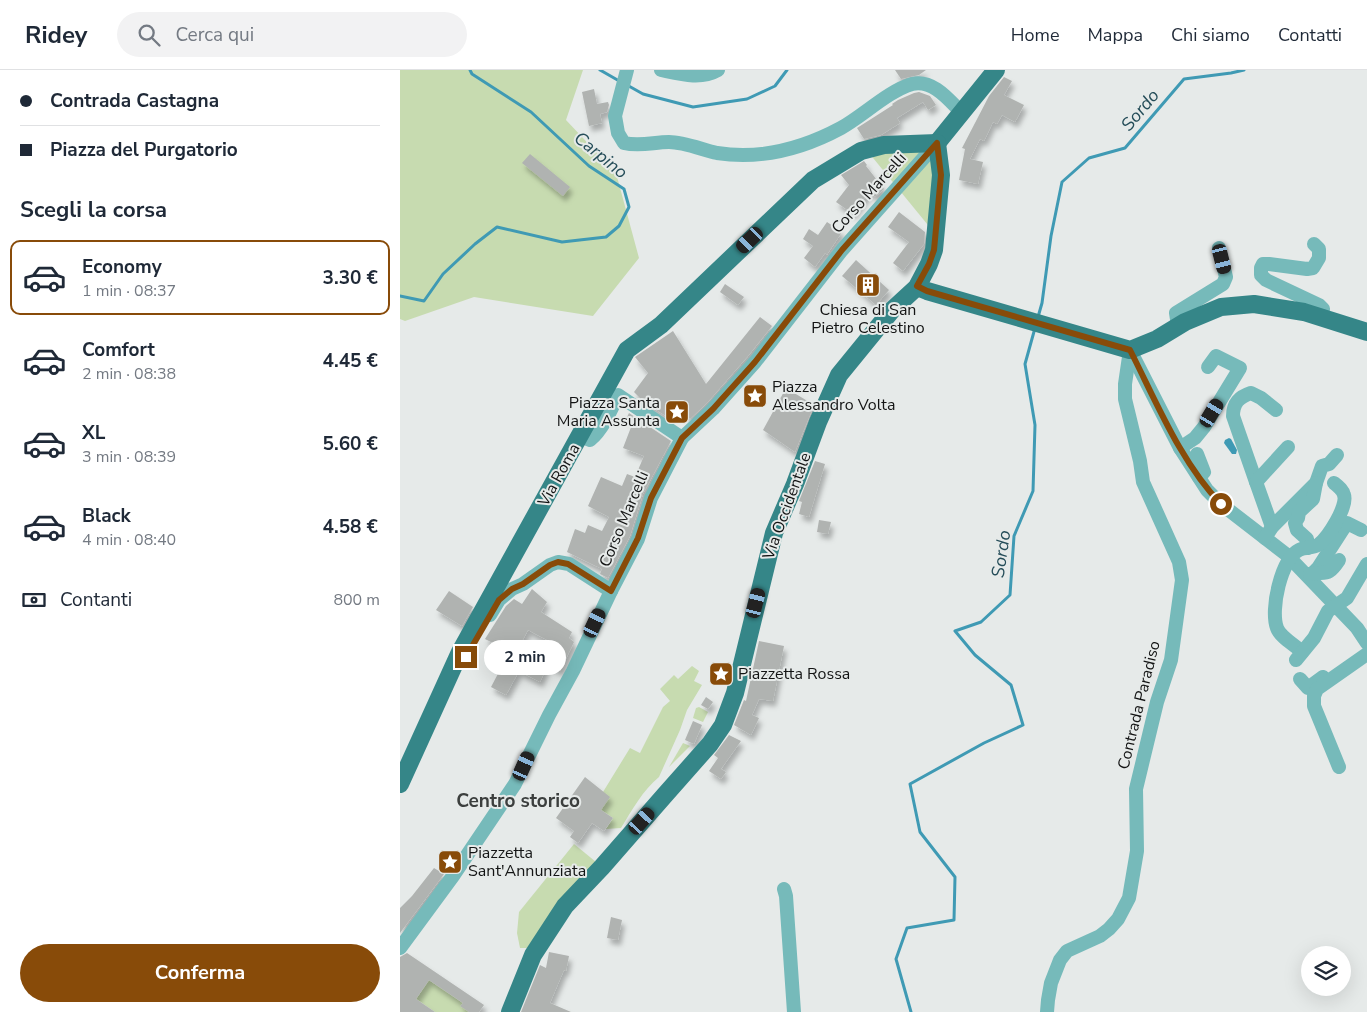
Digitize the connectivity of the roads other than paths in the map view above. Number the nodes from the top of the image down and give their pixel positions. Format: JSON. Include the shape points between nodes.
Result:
{"nodes":[{"id":1,"x":626,"y":70,"type":"edge"},
{"id":2,"x":661,"y":70,"type":"edge"},
{"id":3,"x":718,"y":70,"type":"edge"},
{"id":4,"x":996,"y":70,"type":"edge"},
{"id":5,"x":962,"y":113,"type":"junction"},
{"id":6,"x":937,"y":143,"type":"junction"},
{"id":7,"x":1314,"y":244,"type":"dead end"},
{"id":8,"x":1220,"y":248,"type":"dead end"},
{"id":9,"x":922,"y":289,"type":"junction"},
{"id":10,"x":1320,"y":317,"type":"junction"},
{"id":11,"x":1178,"y":326,"type":"junction"},
{"id":12,"x":1367,"y":332,"type":"edge"},
{"id":13,"x":1130,"y":350,"type":"junction"},
{"id":14,"x":1208,"y":367,"type":"dead end"},
{"id":15,"x":1276,"y":410,"type":"dead end"},
{"id":16,"x":580,"y":436,"type":"junction"},
{"id":17,"x":682,"y":438,"type":"junction"},
{"id":18,"x":1288,"y":446,"type":"dead end"},
{"id":19,"x":1180,"y":448,"type":"junction"},
{"id":20,"x":1197,"y":454,"type":"dead end"},
{"id":21,"x":1337,"y":455,"type":"dead end"},
{"id":22,"x":1202,"y":474,"type":"junction"},
{"id":23,"x":1256,"y":482,"type":"junction"},
{"id":24,"x":1316,"y":482,"type":"junction"},
{"id":25,"x":1334,"y":483,"type":"dead end"},
{"id":26,"x":1216,"y":489,"type":"dead end"},
{"id":27,"x":1361,"y":530,"type":"dead end"},
{"id":28,"x":1268,"y":532,"type":"junction"},
{"id":29,"x":1308,"y":548,"type":"junction"},
{"id":30,"x":1290,"y":559,"type":"junction"},
{"id":31,"x":1338,"y":560,"type":"dead end"},
{"id":32,"x":1367,"y":564,"type":"edge"},
{"id":33,"x":1310,"y":574,"type":"junction"},
{"id":34,"x":611,"y":591,"type":"junction"},
{"id":35,"x":1335,"y":605,"type":"junction"},
{"id":36,"x":1367,"y":643,"type":"edge"},
{"id":37,"x":1367,"y":654,"type":"edge"},
{"id":38,"x":454,"y":667,"type":"junction"},
{"id":39,"x":1300,"y":679,"type":"dead end"},
{"id":40,"x":1339,"y":767,"type":"dead end"},
{"id":41,"x":400,"y":784,"type":"edge"},
{"id":42,"x":784,"y":889,"type":"dead end"},
{"id":43,"x":400,"y":948,"type":"edge"},
{"id":44,"x":510,"y":1012,"type":"edge"},
{"id":45,"x":794,"y":1012,"type":"edge"},
{"id":46,"x":1047,"y":1012,"type":"edge"}],
"edges":[{"from":1,"to":5,"type":"street","via":[[615,116],[618,133],[624,143],[634,145],[670,142],[749,156],[782,152],[842,127],[913,84],[934,86]]},
{"from":2,"to":3,"type":"street","via":[[684,76],[710,74]]},
{"from":4,"to":5,"type":"main road"},
{"from":5,"to":6,"type":"main road"},
{"from":6,"to":9,"type":"main road","name":"Via Occidentale","via":[[941,175],[934,250]]},
{"from":6,"to":16,"type":"main road","name":"Via Roma","via":[[884,145],[861,150],[813,180],[661,325],[627,350]]},
{"from":6,"to":17,"type":"street","name":"Corso Marcelli","via":[[842,250],[755,362]]},
{"from":7,"to":10,"type":"street","via":[[1319,250],[1319,258],[1313,268],[1263,264],[1260,268],[1266,280],[1318,304],[1323,309]]},
{"from":8,"to":11,"type":"street","via":[[1226,278],[1223,284],[1176,313]]},
{"from":9,"to":13,"type":"main road"},
{"from":9,"to":44,"type":"main road","name":"Via Occidentale","via":[[892,310],[839,375],[774,533],[735,693],[723,725],[710,744],[565,906],[533,955]]},
{"from":10,"to":11,"type":"main road","via":[[1254,304],[1222,306]]},
{"from":10,"to":12,"type":"main road"},
{"from":11,"to":13,"type":"main road"},
{"from":13,"to":19,"type":"street"},
{"from":13,"to":46,"type":"street","name":"Contrada Paradiso","via":[[1124,399],[1143,482],[1179,562],[1182,580],[1171,660],[1156,702],[1136,788],[1137,851],[1129,898],[1109,929],[1067,951],[1060,960],[1051,983]]},
{"from":14,"to":19,"type":"street","via":[[1216,356],[1240,368],[1207,410],[1195,438]]},
{"from":15,"to":23,"type":"street","via":[[1251,393],[1237,400],[1233,408]]},
{"from":16,"to":17,"type":"street","via":[[590,440],[596,436],[618,395]]},
{"from":16,"to":38,"type":"main road","name":"Via Roma"},
{"from":17,"to":34,"type":"street","name":"Corso Marcelli","via":[[651,498],[638,538]]},
{"from":18,"to":23,"type":"street"},
{"from":19,"to":22,"type":"street"},
{"from":20,"to":22,"type":"street"},
{"from":21,"to":24,"type":"street","via":[[1329,464],[1322,466]]},
{"from":22,"to":26,"type":"street"},
{"from":22,"to":28,"type":"street","via":[[1207,490],[1221,504]]},
{"from":23,"to":28,"type":"street"},
{"from":24,"to":28,"type":"street"},
{"from":24,"to":29,"type":"street","via":[[1313,499],[1299,512],[1295,523],[1297,530],[1307,539]]},
{"from":25,"to":29,"type":"street","via":[[1345,497],[1343,509],[1325,538]]},
{"from":27,"to":33,"type":"street","via":[[1347,523],[1318,568]]},
{"from":28,"to":30,"type":"street"},
{"from":29,"to":30,"type":"street","via":[[1299,550]]},
{"from":30,"to":33,"type":"street"},
{"from":30,"to":35,"type":"street","via":[[1277,590],[1275,612],[1277,629],[1299,656]]},
{"from":31,"to":33,"type":"street","via":[[1329,572]]},
{"from":32,"to":35,"type":"street","via":[[1346,598]]},
{"from":33,"to":35,"type":"street"},
{"from":34,"to":38,"type":"street","via":[[568,564],[558,562],[550,565],[499,600],[461,667]]},
{"from":34,"to":43,"type":"street","name":"Corso Marcelli","via":[[574,671],[514,784]]},
{"from":35,"to":36,"type":"street"},
{"from":36,"to":39,"type":"street","via":[[1308,688]]},
{"from":37,"to":40,"type":"street","via":[[1317,689],[1314,696],[1314,706]]},
{"from":38,"to":41,"type":"main road","name":"Via Roma"},
{"from":42,"to":45,"type":"street"}]}
